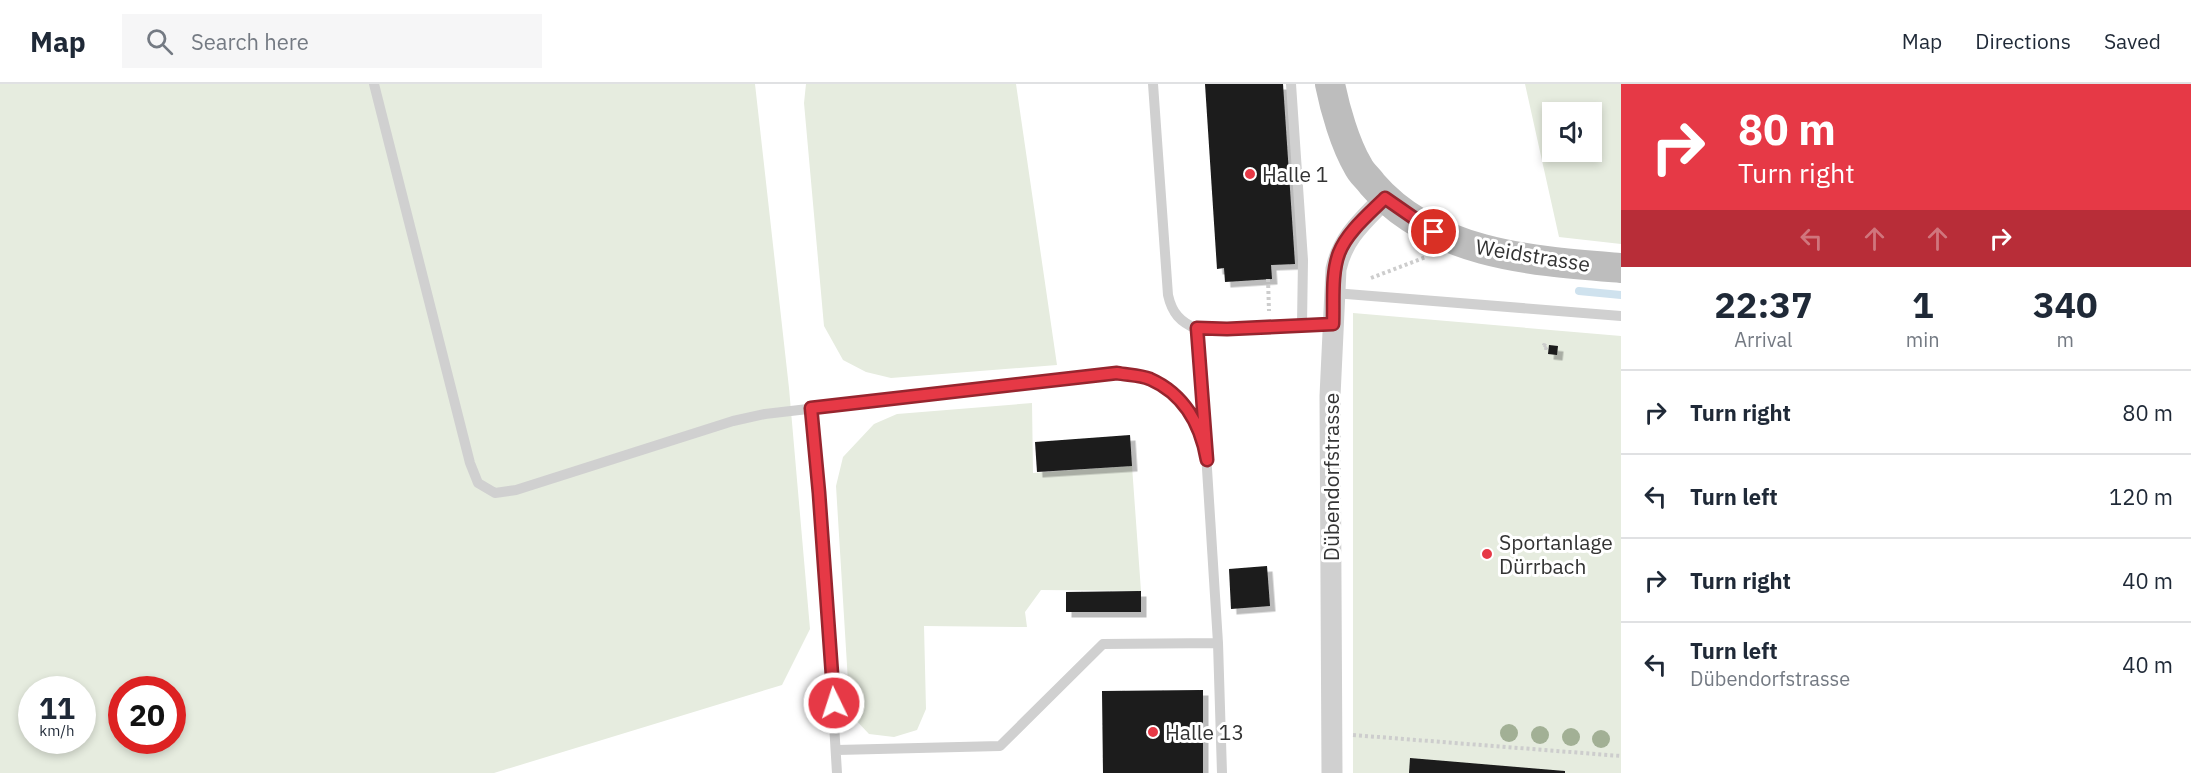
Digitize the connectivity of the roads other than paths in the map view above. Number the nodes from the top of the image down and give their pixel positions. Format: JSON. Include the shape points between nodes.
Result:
{"nodes":[{"id":1,"x":374,"y":84,"type":"edge"},
{"id":2,"x":1153,"y":84,"type":"edge"},
{"id":3,"x":1290,"y":84,"type":"edge"},
{"id":4,"x":1330,"y":84,"type":"edge"},
{"id":5,"x":1385,"y":198,"type":"junction"},
{"id":6,"x":1621,"y":268,"type":"edge"},
{"id":7,"x":1334,"y":293,"type":"junction"},
{"id":8,"x":1621,"y":316,"type":"edge"},
{"id":9,"x":1302,"y":324,"type":"junction"},
{"id":10,"x":1333,"y":324,"type":"junction"},
{"id":11,"x":1197,"y":328,"type":"junction"},
{"id":12,"x":811,"y":408,"type":"junction"},
{"id":13,"x":1207,"y":460,"type":"junction"},
{"id":14,"x":1218,"y":643,"type":"junction"},
{"id":15,"x":837,"y":750,"type":"junction"},
{"id":16,"x":837,"y":773,"type":"edge"},
{"id":17,"x":1222,"y":773,"type":"edge"},
{"id":18,"x":1332,"y":773,"type":"edge"}],
"edges":[{"from":1,"to":12,"type":"lane","via":[[478,483],[495,493],[516,490],[733,421]]},
{"from":2,"to":11,"type":"lane","via":[[1170,307],[1176,316]]},
{"from":3,"to":9,"type":"lane","via":[[1303,260]]},
{"from":4,"to":5,"type":"main road","name":"Weidstrasse","via":[[1335,110],[1358,167]]},
{"from":5,"to":6,"type":"main road","name":"Weidstrasse","via":[[1434,232],[1461,243],[1502,254]]},
{"from":5,"to":7,"type":"street","name":"Dübendorfstrasse","via":[[1339,252]]},
{"from":7,"to":8,"type":"lane"},
{"from":7,"to":10,"type":"street","name":"Dübendorfstrasse"},
{"from":9,"to":10,"type":"lane"},
{"from":9,"to":11,"type":"lane"},
{"from":10,"to":18,"type":"street","name":"Dübendorfstrasse"},
{"from":11,"to":13,"type":"lane"},
{"from":12,"to":13,"type":"lane","via":[[1117,373],[1149,379],[1177,397],[1196,422]]},
{"from":12,"to":15,"type":"lane"},
{"from":13,"to":14,"type":"lane"},
{"from":14,"to":15,"type":"lane","via":[[1103,644],[1000,746]]},
{"from":14,"to":17,"type":"lane"},
{"from":15,"to":16,"type":"lane"}]}
